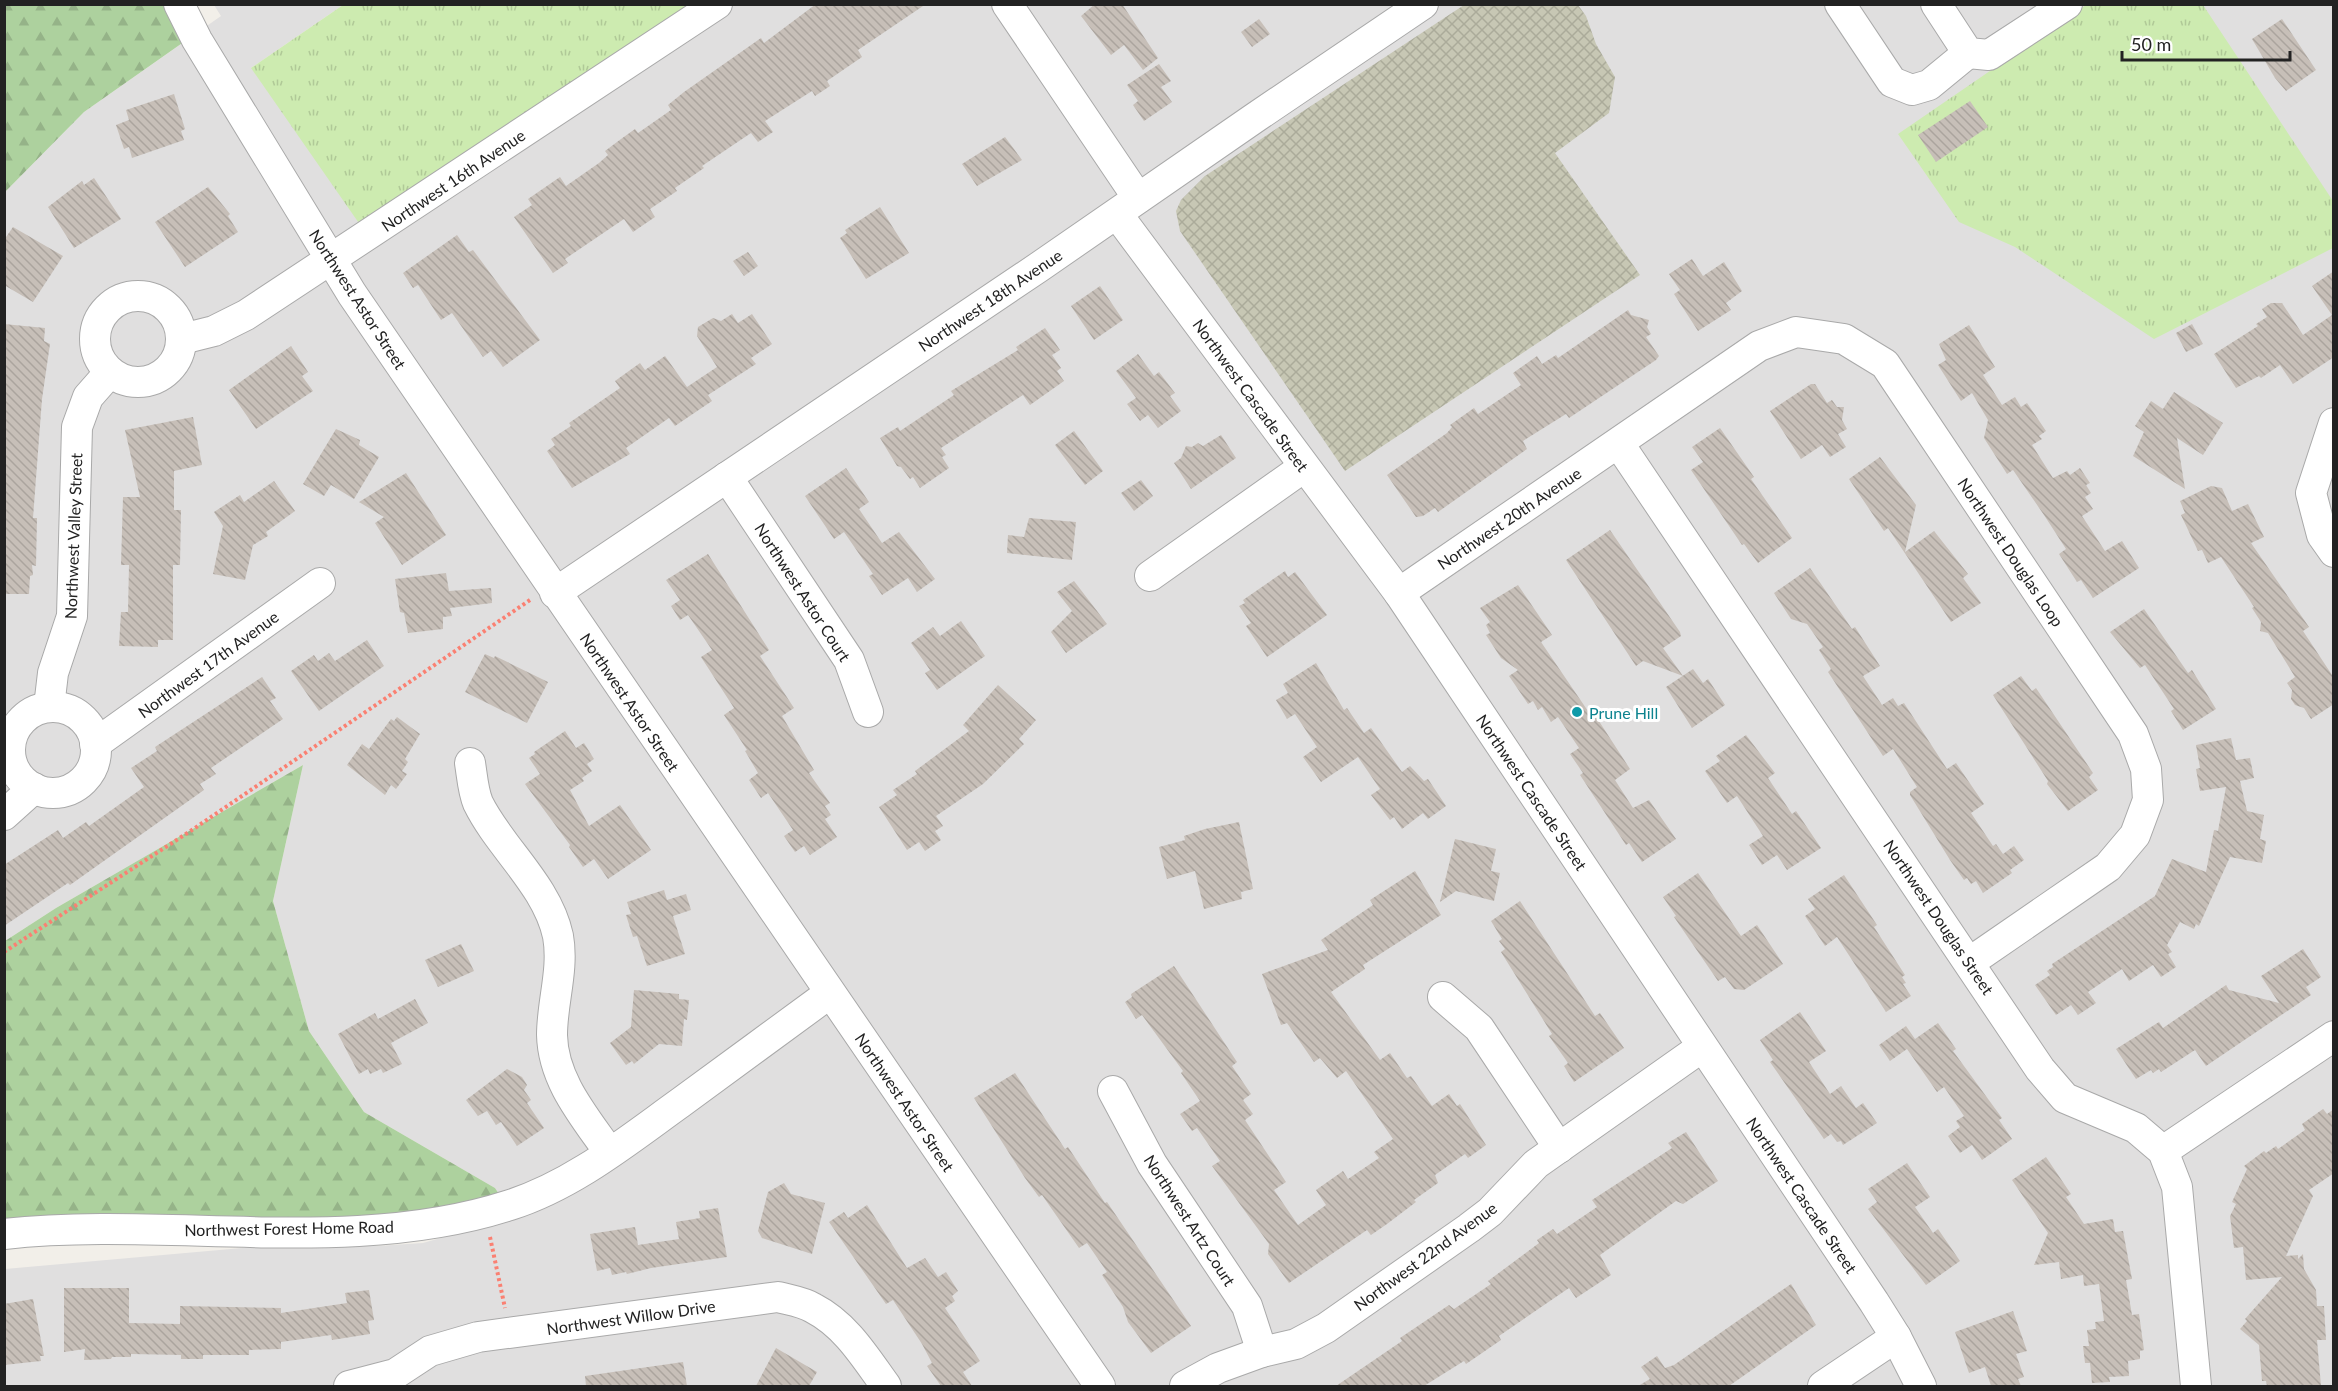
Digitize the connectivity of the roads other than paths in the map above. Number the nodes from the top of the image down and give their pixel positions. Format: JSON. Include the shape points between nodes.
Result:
{"nodes":[{"id":1,"x":179,"y":4,"type":"edge"},
{"id":2,"x":717,"y":4,"type":"edge"},
{"id":3,"x":985,"y":4,"type":"edge"},
{"id":4,"x":1840,"y":4,"type":"edge"},
{"id":5,"x":1936,"y":4,"type":"edge"},
{"id":6,"x":2067,"y":4,"type":"edge"},
{"id":7,"x":1420,"y":6,"type":"edge"},
{"id":8,"x":1005,"y":17,"type":"edge"},
{"id":9,"x":1968,"y":53,"type":"junction"},
{"id":10,"x":1128,"y":206,"type":"junction"},
{"id":11,"x":332,"y":260,"type":"junction"},
{"id":12,"x":182,"y":339,"type":"junction"},
{"id":13,"x":110,"y":372,"type":"junction"},
{"id":14,"x":2334,"y":423,"type":"edge"},
{"id":15,"x":1619,"y":444,"type":"junction"},
{"id":16,"x":1304,"y":467,"type":"junction"},
{"id":17,"x":727,"y":477,"type":"junction"},
{"id":18,"x":2334,"y":552,"type":"edge"},
{"id":19,"x":1150,"y":576,"type":"dead end"},
{"id":20,"x":320,"y":583,"type":"dead end"},
{"id":21,"x":553,"y":590,"type":"junction"},
{"id":22,"x":1399,"y":593,"type":"junction"},
{"id":23,"x":49,"y":707,"type":"junction"},
{"id":24,"x":868,"y":712,"type":"dead end"},
{"id":25,"x":95,"y":744,"type":"junction"},
{"id":26,"x":470,"y":763,"type":"dead end"},
{"id":27,"x":34,"y":788,"type":"junction"},
{"id":28,"x":4,"y":815,"type":"edge"},
{"id":29,"x":1970,"y":962,"type":"junction"},
{"id":30,"x":830,"y":993,"type":"junction"},
{"id":31,"x":1443,"y":997,"type":"dead end"},
{"id":32,"x":2334,"y":1036,"type":"edge"},
{"id":33,"x":1702,"y":1047,"type":"junction"},
{"id":34,"x":1113,"y":1091,"type":"dead end"},
{"id":35,"x":1559,"y":1148,"type":"junction"},
{"id":36,"x":2163,"y":1151,"type":"junction"},
{"id":37,"x":609,"y":1152,"type":"junction"},
{"id":38,"x":4,"y":1234,"type":"edge"},
{"id":39,"x":1896,"y":1337,"type":"junction"},
{"id":40,"x":1262,"y":1352,"type":"junction"},
{"id":41,"x":349,"y":1386,"type":"edge"},
{"id":42,"x":885,"y":1386,"type":"edge"},
{"id":43,"x":1100,"y":1386,"type":"edge"},
{"id":44,"x":1185,"y":1386,"type":"edge"},
{"id":45,"x":1823,"y":1386,"type":"edge"},
{"id":46,"x":1921,"y":1386,"type":"edge"},
{"id":47,"x":2196,"y":1386,"type":"edge"}],
"edges":[{"from":1,"to":11,"type":"street","name":"Northwest Astor Street","via":[[197,40]]},
{"from":2,"to":11,"type":"street","name":"Northwest 16th Avenue"},
{"from":3,"to":8,"type":"street"},
{"from":4,"to":9,"type":"street","via":[[1892,82],[1912,90],[1929,85]]},
{"from":5,"to":9,"type":"street"},
{"from":6,"to":9,"type":"street","via":[[1989,55]]},
{"from":7,"to":10,"type":"street","name":"Northwest 18th Avenue"},
{"from":8,"to":10,"type":"street","name":"Northwest Cascade Street"},
{"from":10,"to":16,"type":"street","name":"Northwest Cascade Street"},
{"from":10,"to":17,"type":"street","name":"Northwest 18th Avenue"},
{"from":11,"to":12,"type":"street","name":"Northwest 16th Avenue","via":[[246,315],[214,331]]},
{"from":11,"to":21,"type":"street","name":"Northwest Astor Street"},
{"from":12,"to":13,"type":"street","via":[[174,362],[156,378],[132,382]]},
{"from":12,"to":13,"type":"street","via":[[176,318],[162,302],[141,295],[120,299],[103,313],[95,333],[98,355]]},
{"from":13,"to":23,"type":"street","name":"Northwest Valley Street","via":[[88,397],[77,427],[72,615],[53,673]]},
{"from":14,"to":18,"type":"street","via":[[2310,493],[2322,535]]},
{"from":15,"to":22,"type":"street","name":"Northwest 20th Avenue"},
{"from":15,"to":29,"type":"street","name":"Northwest Douglas Street"},
{"from":15,"to":29,"type":"street","name":"Northwest Douglas Loop","via":[[1759,346],[1796,332],[1844,339],[1885,364],[1892,374],[2133,734],[2146,769],[2148,800],[2134,835],[2108,867]]},
{"from":16,"to":19,"type":"street"},
{"from":16,"to":22,"type":"street","name":"Northwest Cascade Street"},
{"from":17,"to":21,"type":"street","name":"Northwest 18th Avenue"},
{"from":17,"to":24,"type":"street","name":"Northwest Astor Court","via":[[849,660]]},
{"from":20,"to":25,"type":"street","name":"Northwest 17th Avenue"},
{"from":21,"to":30,"type":"street","name":"Northwest Astor Street"},
{"from":22,"to":33,"type":"street","name":"Northwest Cascade Street"},
{"from":23,"to":25,"type":"street","via":[[80,716]]},
{"from":23,"to":27,"type":"street","via":[[27,715],[11,741],[16,772]]},
{"from":25,"to":27,"type":"street","via":[[92,766],[78,784],[56,792]]},
{"from":26,"to":37,"type":"street","via":[[478,802],[543,902],[557,935],[560,965],[552,1036],[556,1061],[567,1089]]},
{"from":27,"to":28,"type":"street"},
{"from":29,"to":36,"type":"street","name":"Northwest Douglas Street","via":[[2040,1069],[2065,1098],[2136,1128]]},
{"from":30,"to":37,"type":"street","name":"Northwest Forest Home Road"},
{"from":30,"to":43,"type":"street","name":"Northwest Astor Street"},
{"from":31,"to":35,"type":"street","via":[[1479,1028]]},
{"from":32,"to":36,"type":"street"},
{"from":33,"to":35,"type":"street","name":"Northwest 22nd Avenue"},
{"from":33,"to":39,"type":"street","name":"Northwest Cascade Street"},
{"from":34,"to":40,"type":"street","name":"Northwest Artz Court","via":[[1152,1164],[1247,1306]]},
{"from":35,"to":40,"type":"street","name":"Northwest 22nd Avenue","via":[[1523,1176],[1490,1212],[1335,1321],[1296,1344]]},
{"from":36,"to":47,"type":"street","name":"Northwest Douglas Street","via":[[2177,1187]]},
{"from":37,"to":38,"type":"street","name":"Northwest Forest Home Road","via":[[541,1193],[447,1220],[351,1230]]},
{"from":39,"to":45,"type":"street"},
{"from":39,"to":46,"type":"street","name":"Northwest Cascade Street"},
{"from":40,"to":44,"type":"street","name":"Northwest 22nd Avenue","via":[[1218,1368]]},
{"from":41,"to":42,"type":"street","name":"Northwest Willow Drive","via":[[395,1374],[430,1350],[478,1337],[778,1297],[812,1307],[834,1322],[855,1342]]}]}
